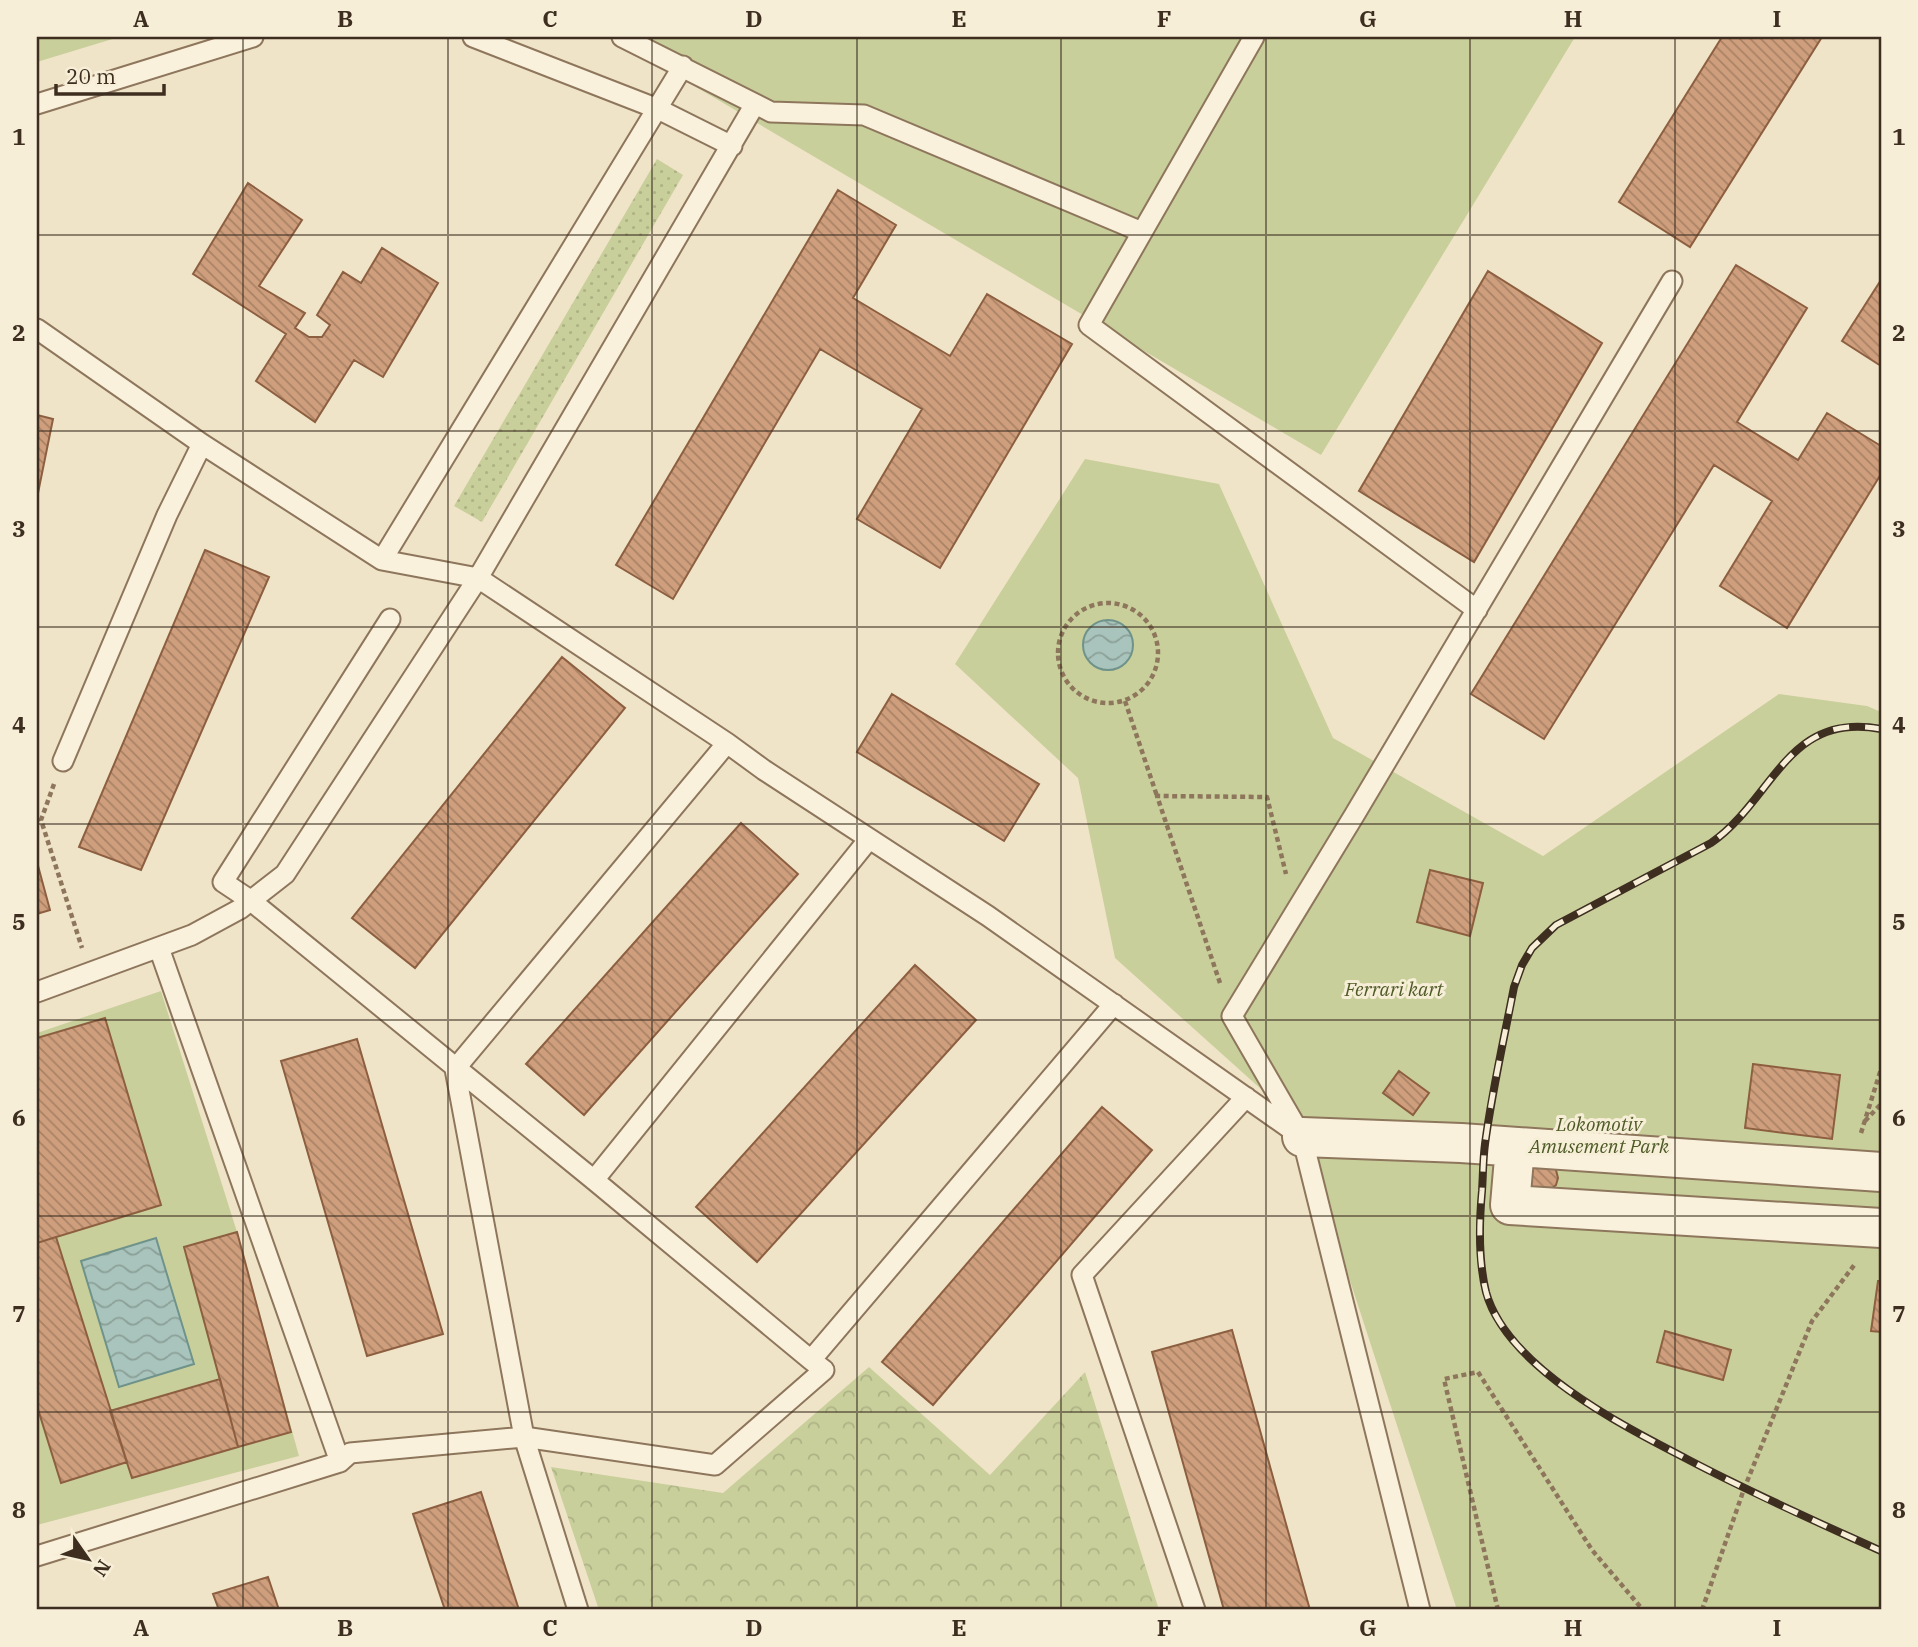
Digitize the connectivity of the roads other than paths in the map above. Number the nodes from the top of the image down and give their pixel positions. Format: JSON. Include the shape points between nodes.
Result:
{"nodes":[{"id":1,"x":253,"y":37,"type":"edge"},
{"id":2,"x":472,"y":37,"type":"edge"},
{"id":3,"x":622,"y":37,"type":"edge"},
{"id":4,"x":1254,"y":37,"type":"edge"},
{"id":5,"x":683,"y":66,"type":"junction"},
{"id":6,"x":37,"y":104,"type":"edge"},
{"id":7,"x":755,"y":104,"type":"junction"},
{"id":8,"x":658,"y":109,"type":"junction"},
{"id":9,"x":732,"y":146,"type":"junction"},
{"id":10,"x":1142,"y":232,"type":"junction"},
{"id":11,"x":1672,"y":281,"type":"dead end"},
{"id":12,"x":37,"y":329,"type":"edge"},
{"id":13,"x":202,"y":444,"type":"junction"},
{"id":14,"x":382,"y":560,"type":"junction"},
{"id":15,"x":478,"y":579,"type":"junction"},
{"id":16,"x":1477,"y":610,"type":"junction"},
{"id":17,"x":390,"y":618,"type":"dead end"},
{"id":18,"x":727,"y":743,"type":"junction"},
{"id":19,"x":63,"y":761,"type":"dead end"},
{"id":20,"x":869,"y":839,"type":"junction"},
{"id":21,"x":250,"y":900,"type":"junction"},
{"id":22,"x":159,"y":948,"type":"junction"},
{"id":23,"x":37,"y":992,"type":"edge"},
{"id":24,"x":1114,"y":1004,"type":"junction"},
{"id":25,"x":455,"y":1069,"type":"junction"},
{"id":26,"x":1246,"y":1097,"type":"junction"},
{"id":27,"x":1302,"y":1136,"type":"junction"},
{"id":28,"x":1515,"y":1147,"type":"junction"},
{"id":29,"x":1867,"y":1170,"type":"edge"},
{"id":30,"x":594,"y":1181,"type":"junction"},
{"id":31,"x":1881,"y":1228,"type":"edge"},
{"id":32,"x":811,"y":1360,"type":"junction"},
{"id":33,"x":524,"y":1437,"type":"junction"},
{"id":34,"x":340,"y":1462,"type":"junction"},
{"id":35,"x":37,"y":1556,"type":"edge"},
{"id":36,"x":578,"y":1610,"type":"edge"},
{"id":37,"x":1195,"y":1610,"type":"edge"},
{"id":38,"x":1420,"y":1610,"type":"edge"}],
"edges":[{"from":1,"to":6,"type":"lane"},
{"from":2,"to":8,"type":"lane"},
{"from":3,"to":5,"type":"lane"},
{"from":4,"to":10,"type":"lane"},
{"from":5,"to":7,"type":"lane"},
{"from":5,"to":8,"type":"lane"},
{"from":7,"to":9,"type":"lane"},
{"from":7,"to":10,"type":"lane","via":[[771,112],[864,115]]},
{"from":8,"to":9,"type":"lane"},
{"from":8,"to":14,"type":"lane"},
{"from":9,"to":15,"type":"lane"},
{"from":10,"to":16,"type":"lane","via":[[1089,325]]},
{"from":11,"to":16,"type":"lane"},
{"from":12,"to":13,"type":"lane"},
{"from":13,"to":14,"type":"lane"},
{"from":13,"to":19,"type":"lane","via":[[167,514]]},
{"from":14,"to":15,"type":"lane"},
{"from":15,"to":18,"type":"lane"},
{"from":15,"to":21,"type":"lane","via":[[285,874]]},
{"from":16,"to":27,"type":"lane","via":[[1231,1016]]},
{"from":17,"to":21,"type":"lane","via":[[226,875],[223,882]]},
{"from":18,"to":20,"type":"lane"},
{"from":18,"to":25,"type":"lane"},
{"from":20,"to":24,"type":"lane"},
{"from":20,"to":30,"type":"lane"},
{"from":21,"to":22,"type":"lane","via":[[192,935]]},
{"from":21,"to":25,"type":"lane"},
{"from":22,"to":23,"type":"lane"},
{"from":22,"to":34,"type":"lane"},
{"from":24,"to":26,"type":"lane"},
{"from":24,"to":32,"type":"lane"},
{"from":25,"to":30,"type":"lane"},
{"from":25,"to":33,"type":"lane"},
{"from":26,"to":27,"type":"lane"},
{"from":26,"to":37,"type":"lane","via":[[1082,1275]]},
{"from":27,"to":28,"type":"street"},
{"from":27,"to":38,"type":"lane"},
{"from":28,"to":29,"type":"street"},
{"from":28,"to":31,"type":"street","via":[[1510,1205]]},
{"from":30,"to":32,"type":"lane"},
{"from":32,"to":33,"type":"lane","via":[[824,1370],[715,1465]]},
{"from":33,"to":34,"type":"lane","via":[[351,1453]]},
{"from":33,"to":36,"type":"lane"},
{"from":34,"to":35,"type":"lane"}]}
